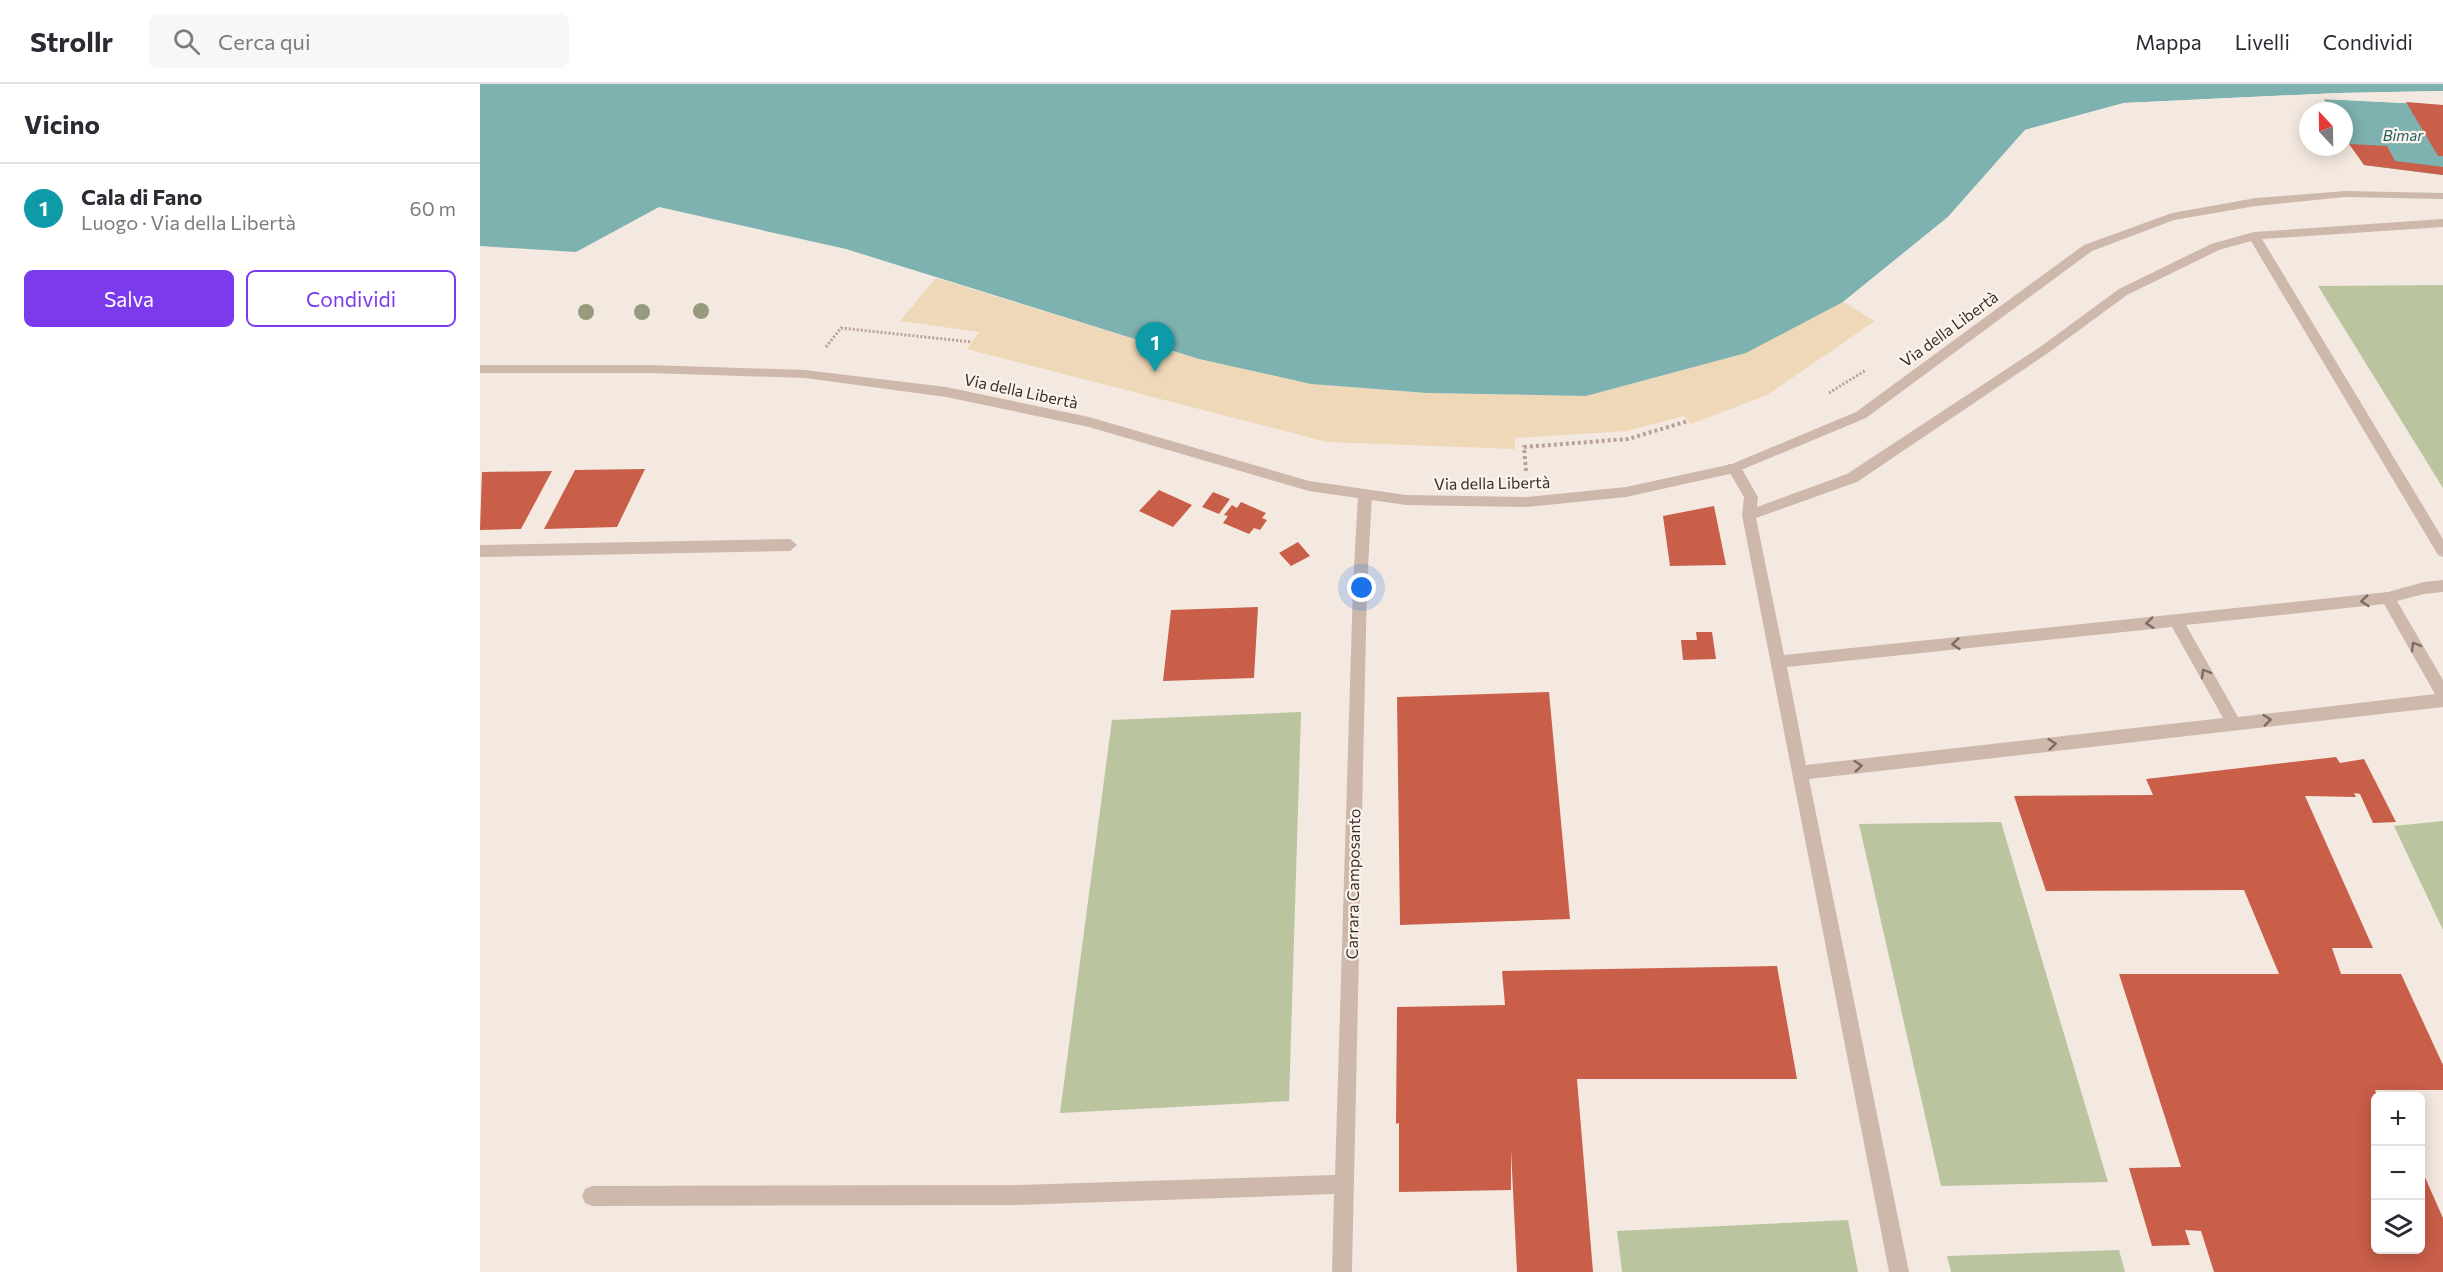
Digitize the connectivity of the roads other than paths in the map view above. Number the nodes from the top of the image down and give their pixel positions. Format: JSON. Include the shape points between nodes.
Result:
{"nodes":[{"id":1,"x":2443,"y":196,"type":"edge"},
{"id":2,"x":2443,"y":223,"type":"edge"},
{"id":3,"x":2254,"y":236,"type":"junction"},
{"id":4,"x":480,"y":369,"type":"edge"},
{"id":5,"x":1734,"y":468,"type":"junction"},
{"id":6,"x":1365,"y":495,"type":"junction"},
{"id":7,"x":1749,"y":515,"type":"junction"},
{"id":8,"x":790,"y":545,"type":"dead end"},
{"id":9,"x":480,"y":551,"type":"edge"},
{"id":10,"x":2443,"y":551,"type":"edge"},
{"id":11,"x":2443,"y":586,"type":"edge"},
{"id":12,"x":2388,"y":598,"type":"junction"},
{"id":13,"x":2176,"y":621,"type":"junction"},
{"id":14,"x":1778,"y":662,"type":"junction"},
{"id":15,"x":2443,"y":694,"type":"edge"},
{"id":16,"x":2443,"y":700,"type":"edge"},
{"id":17,"x":2234,"y":724,"type":"junction"},
{"id":18,"x":1800,"y":773,"type":"junction"},
{"id":19,"x":1346,"y":1184,"type":"junction"},
{"id":20,"x":592,"y":1196,"type":"dead end"},
{"id":21,"x":1342,"y":1272,"type":"edge"},
{"id":22,"x":1899,"y":1272,"type":"edge"}],
"edges":[{"from":1,"to":5,"type":"street","name":"Via della Libertà","via":[[2345,195],[2256,202],[2172,217],[2088,248],[1861,415]]},
{"from":2,"to":3,"type":"street"},
{"from":3,"to":7,"type":"street","via":[[2216,247],[2123,292],[2044,350],[1852,478]]},
{"from":3,"to":10,"type":"street"},
{"from":4,"to":6,"type":"street","name":"Via della Libertà","via":[[806,374],[946,392],[1089,422],[1309,486]]},
{"from":5,"to":6,"type":"street","name":"Via della Libertà","via":[[1626,492],[1527,502],[1406,500]]},
{"from":5,"to":7,"type":"street","via":[[1751,497]]},
{"from":6,"to":19,"type":"street","name":"Carrara Camposanto"},
{"from":7,"to":14,"type":"street"},
{"from":8,"to":9,"type":"street"},
{"from":11,"to":12,"type":"street"},
{"from":12,"to":13,"type":"street","one_way":true},
{"from":15,"to":12,"type":"street","one_way":true},
{"from":13,"to":14,"type":"street","one_way":true},
{"from":17,"to":13,"type":"street","one_way":true},
{"from":14,"to":18,"type":"street"},
{"from":17,"to":16,"type":"street","one_way":true},
{"from":18,"to":17,"type":"street","one_way":true},
{"from":18,"to":22,"type":"street"},
{"from":19,"to":20,"type":"street","via":[[1018,1195]]},
{"from":19,"to":21,"type":"street","name":"Carrara Camposanto"}]}
